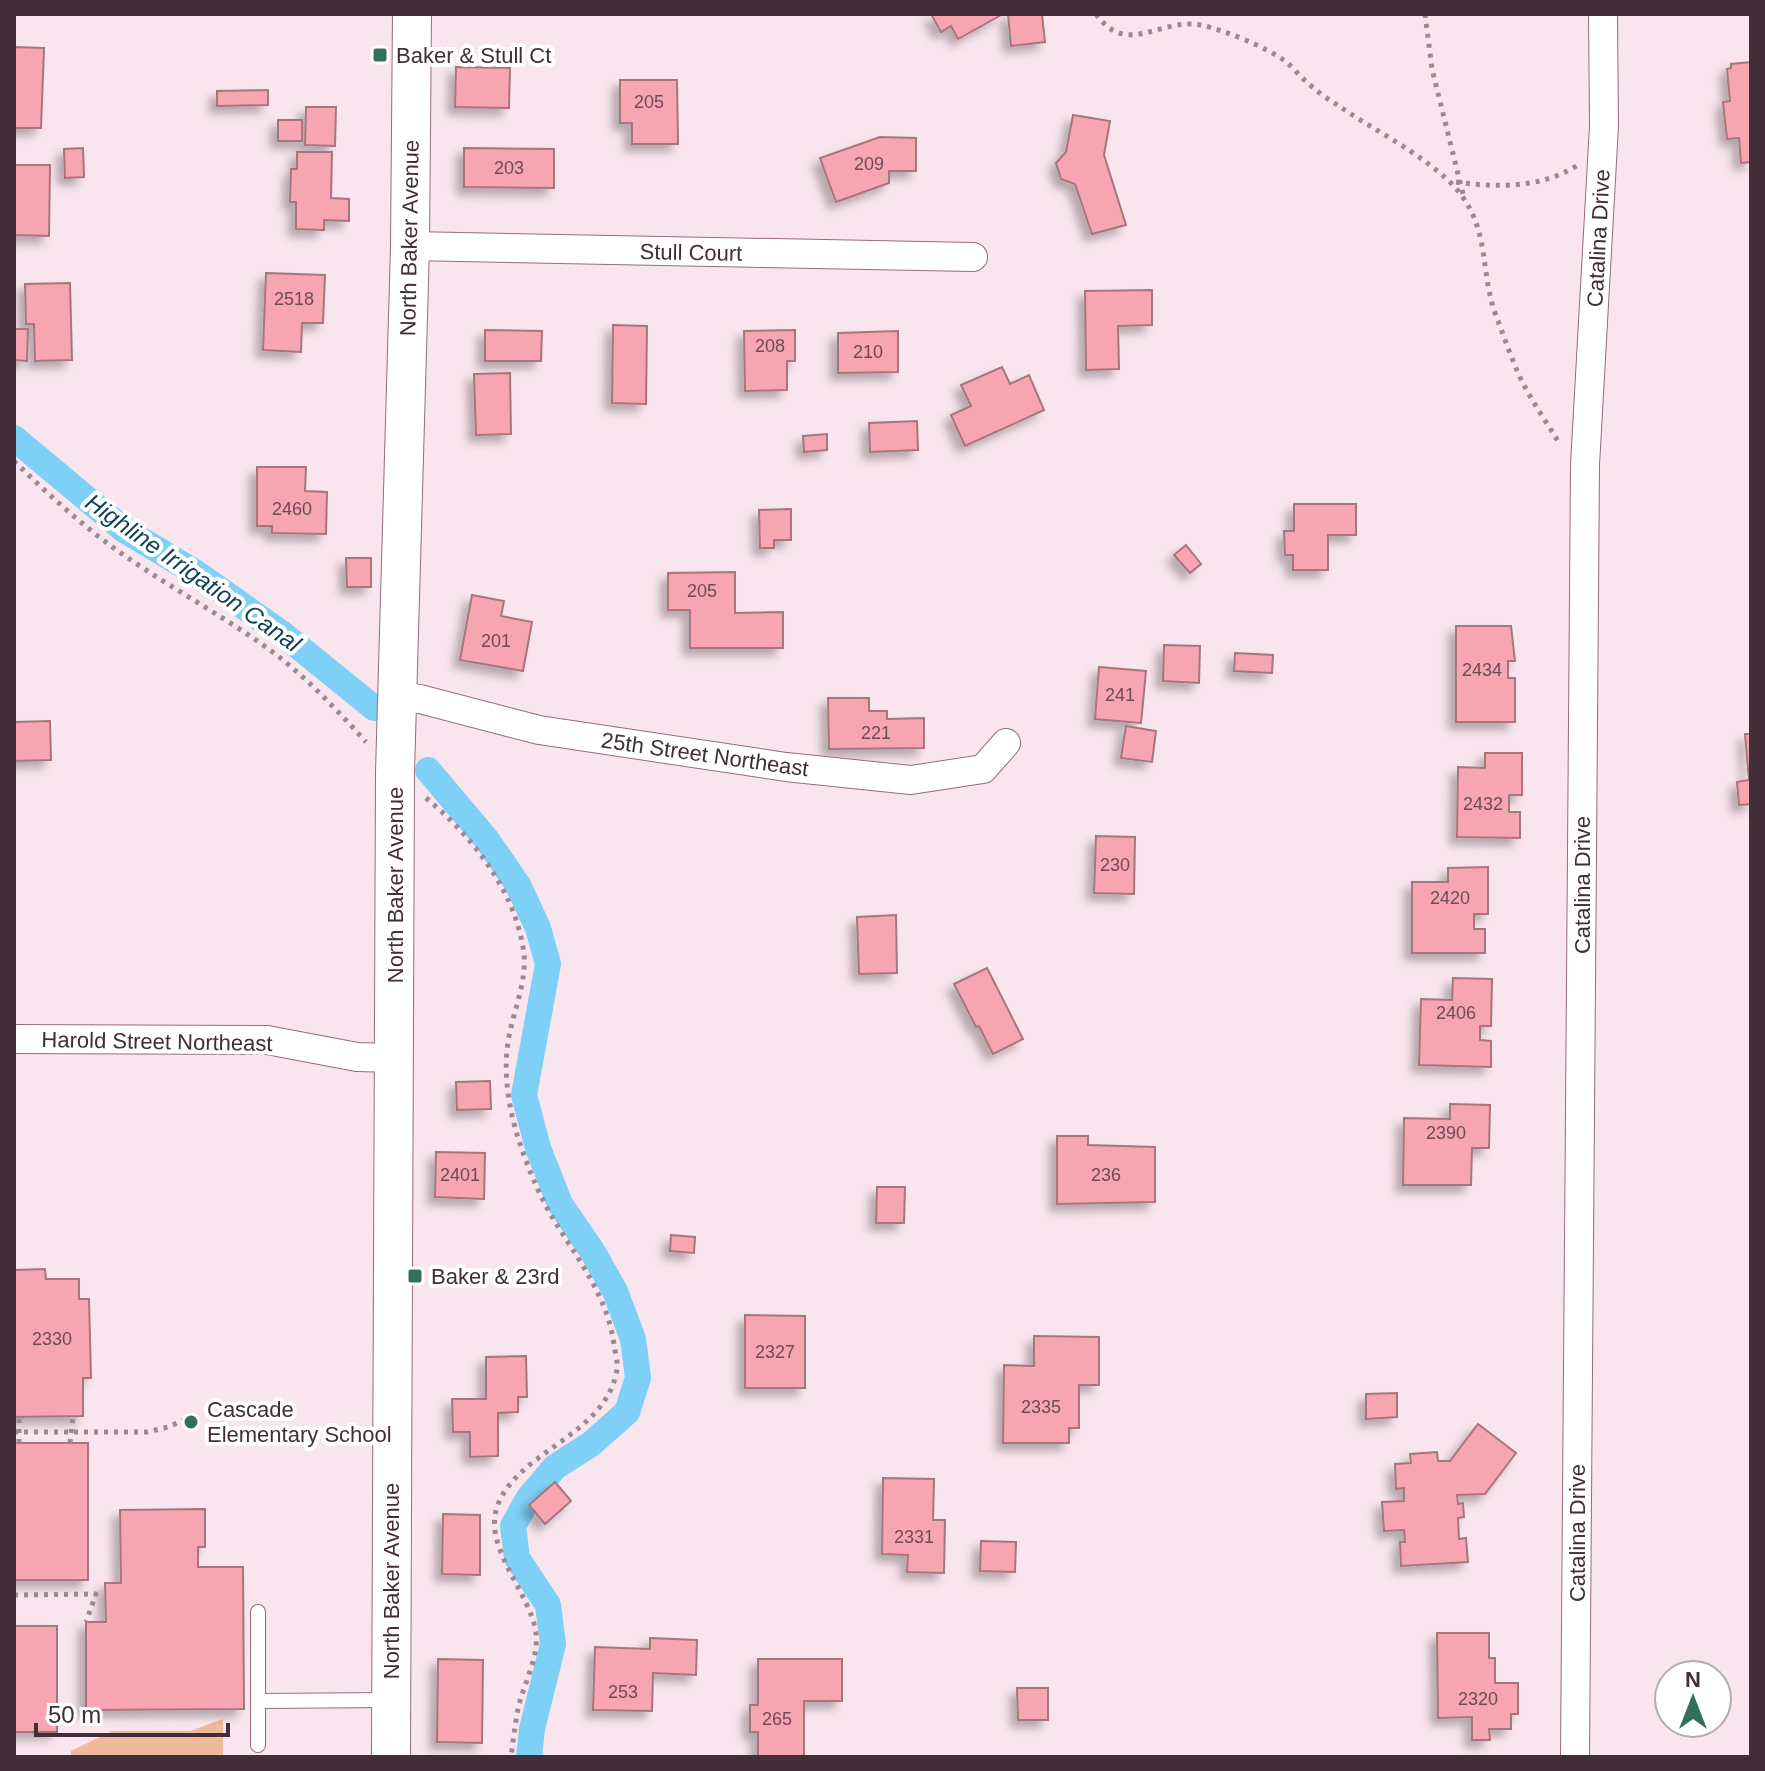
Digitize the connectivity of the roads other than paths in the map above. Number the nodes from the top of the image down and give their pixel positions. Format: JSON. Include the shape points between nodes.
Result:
{"nodes":[{"id":1,"x":412,"y":14,"type":"edge"},
{"id":2,"x":1603,"y":14,"type":"edge"},
{"id":3,"x":410,"y":246,"type":"junction"},
{"id":4,"x":973,"y":257,"type":"dead end"},
{"id":5,"x":397,"y":696,"type":"junction"},
{"id":6,"x":1006,"y":743,"type":"dead end"},
{"id":7,"x":14,"y":1039,"type":"edge"},
{"id":8,"x":394,"y":1058,"type":"junction"},
{"id":9,"x":258,"y":1612,"type":"dead end"},
{"id":10,"x":391,"y":1700,"type":"junction"},
{"id":11,"x":258,"y":1701,"type":"junction"},
{"id":12,"x":258,"y":1745,"type":"dead end"},
{"id":13,"x":391,"y":1757,"type":"edge"},
{"id":14,"x":1575,"y":1757,"type":"edge"}],
"edges":[{"from":1,"to":3,"type":"main road","name":"North Baker Avenue"},
{"from":2,"to":14,"type":"street","name":"Catalina Drive","via":[[1604,126],[1585,465]]},
{"from":3,"to":4,"type":"street","name":"Stull Court"},
{"from":3,"to":5,"type":"main road","name":"North Baker Avenue"},
{"from":5,"to":6,"type":"street","name":"25th Street Northeast","via":[[539,730],[911,780],[983,769]]},
{"from":5,"to":8,"type":"main road","name":"North Baker Avenue"},
{"from":7,"to":8,"type":"street","name":"Harold Street Northeast","via":[[267,1040],[357,1057]]},
{"from":8,"to":10,"type":"main road","name":"North Baker Avenue"},
{"from":9,"to":11,"type":"lane"},
{"from":10,"to":11,"type":"lane"},
{"from":10,"to":13,"type":"main road","name":"North Baker Avenue"},
{"from":11,"to":12,"type":"lane"}]}
